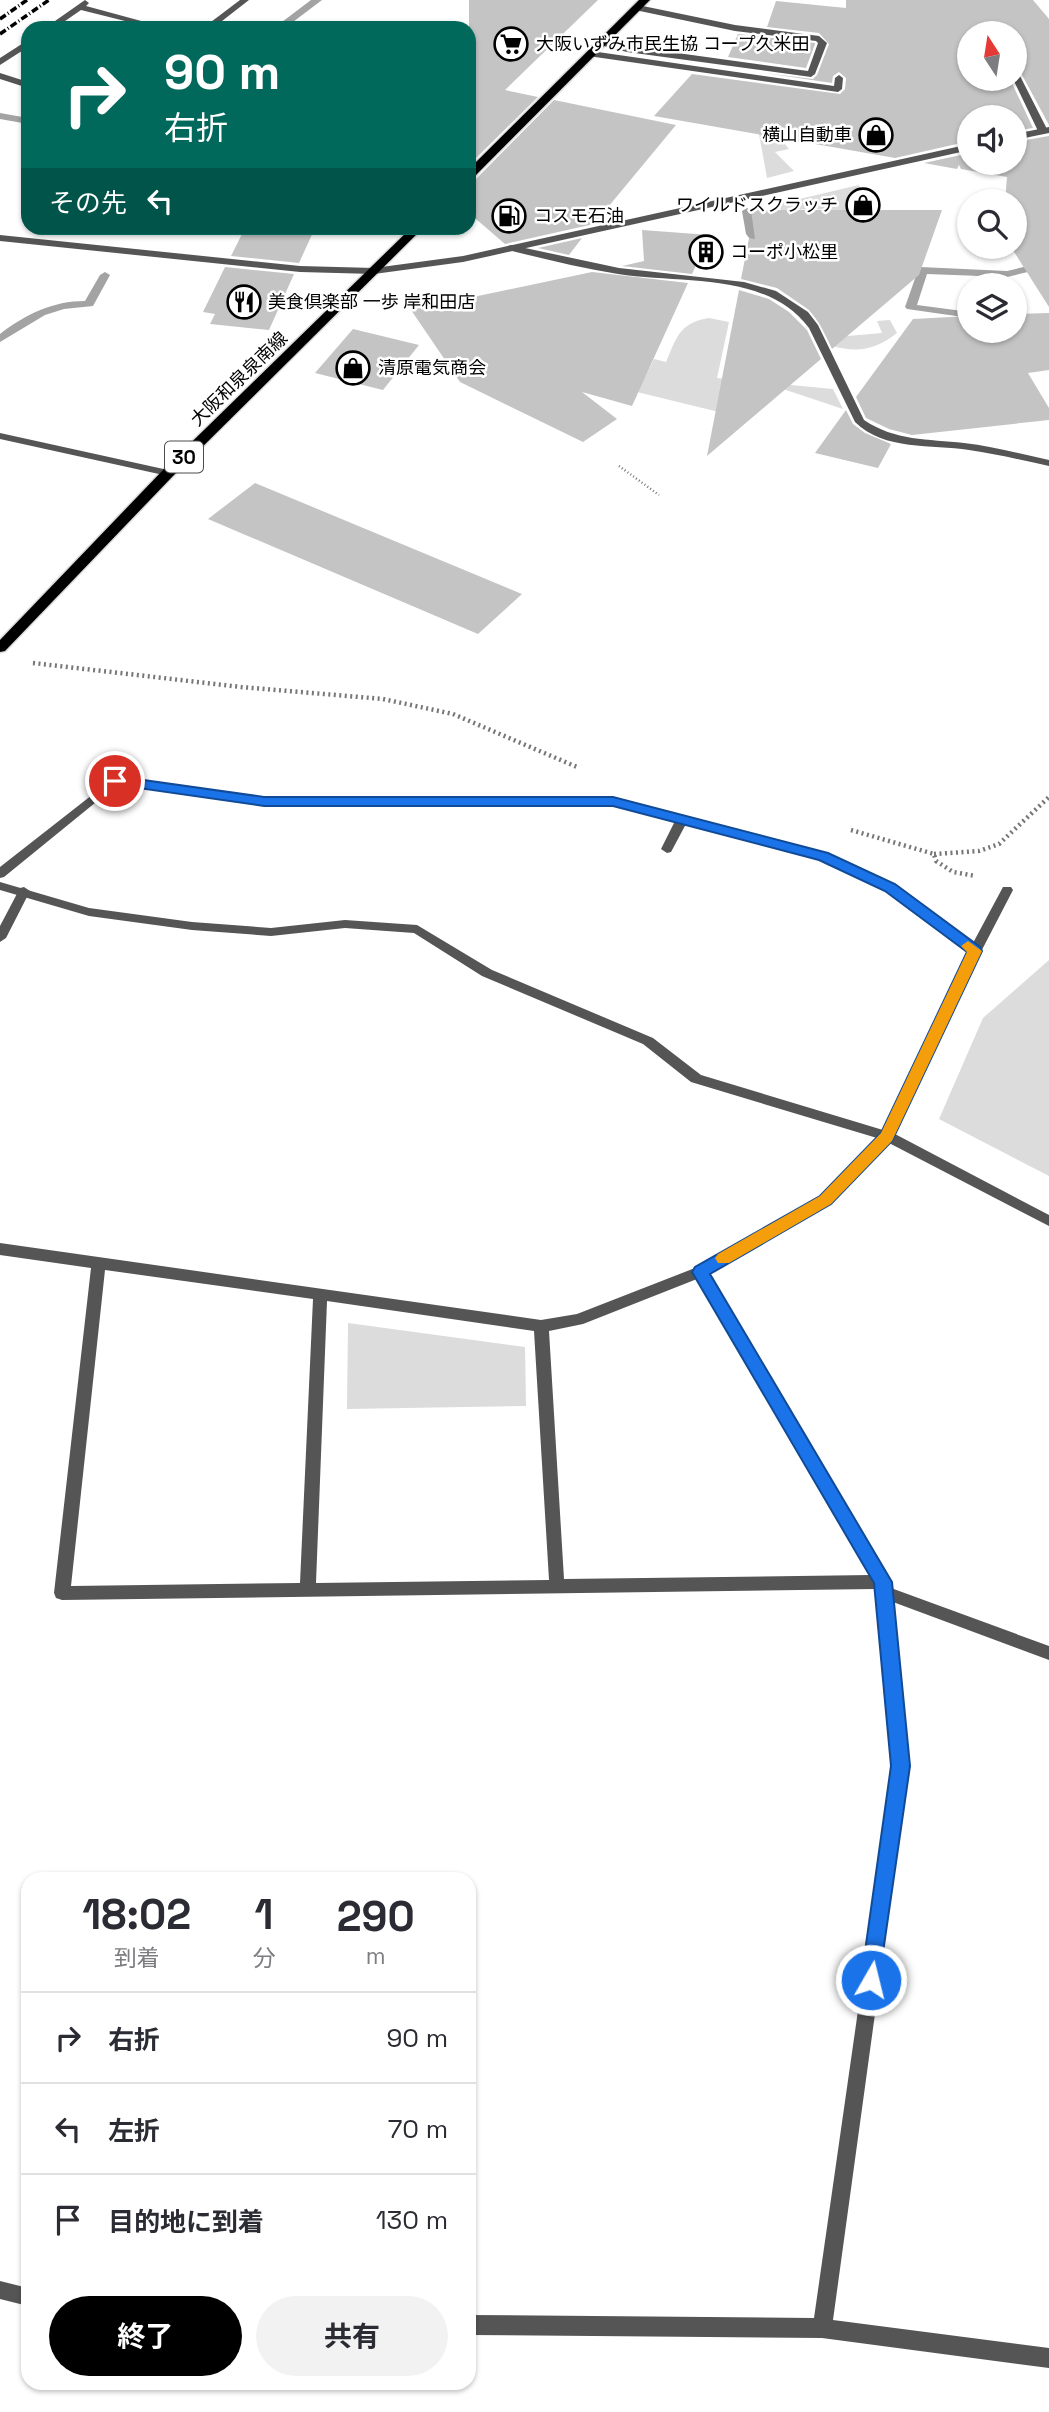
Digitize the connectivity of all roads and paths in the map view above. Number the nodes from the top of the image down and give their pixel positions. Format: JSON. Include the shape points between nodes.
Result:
{"nodes":[{"id":1,"x":89,"y":0,"type":"edge"},
{"id":2,"x":245,"y":0,"type":"edge"},
{"id":3,"x":642,"y":4,"type":"edge"},
{"id":4,"x":80,"y":6,"type":"junction"},
{"id":5,"x":59,"y":21,"type":"edge"},
{"id":6,"x":137,"y":21,"type":"edge"},
{"id":7,"x":216,"y":21,"type":"edge"},
{"id":8,"x":603,"y":43,"type":"junction"},
{"id":9,"x":21,"y":48,"type":"edge"},
{"id":10,"x":591,"y":54,"type":"junction"},
{"id":11,"x":0,"y":62,"type":"edge"},
{"id":12,"x":0,"y":76,"type":"edge"},
{"id":13,"x":839,"y":78,"type":"dead end"},
{"id":14,"x":21,"y":83,"type":"edge"},
{"id":15,"x":1024,"y":91,"type":"edge"},
{"id":16,"x":1046,"y":130,"type":"edge"},
{"id":17,"x":1027,"y":134,"type":"edge"},
{"id":18,"x":957,"y":150,"type":"edge"},
{"id":19,"x":476,"y":169,"type":"edge"},
{"id":20,"x":410,"y":235,"type":"edge"},
{"id":21,"x":0,"y":238,"type":"edge"},
{"id":22,"x":512,"y":248,"type":"junction"},
{"id":23,"x":374,"y":271,"type":"junction"},
{"id":24,"x":0,"y":436,"type":"edge"},
{"id":25,"x":1049,"y":463,"type":"edge"},
{"id":26,"x":619,"y":466,"type":"dead end"},
{"id":27,"x":168,"y":473,"type":"junction"},
{"id":28,"x":659,"y":495,"type":"dead end"},
{"id":29,"x":1,"y":647,"type":"edge"},
{"id":30,"x":488,"y":727,"type":"dead end"},
{"id":31,"x":1049,"y":797,"type":"edge"},
{"id":32,"x":682,"y":819,"type":"junction"},
{"id":33,"x":667,"y":849,"type":"dead end"},
{"id":34,"x":934,"y":854,"type":"dead end"},
{"id":35,"x":0,"y":874,"type":"edge"},
{"id":36,"x":0,"y":886,"type":"edge"},
{"id":37,"x":1007,"y":890,"type":"dead end"},
{"id":38,"x":24,"y":891,"type":"junction"},
{"id":39,"x":0,"y":938,"type":"edge"},
{"id":40,"x":975,"y":951,"type":"junction"},
{"id":41,"x":887,"y":1136,"type":"junction"},
{"id":42,"x":1049,"y":1221,"type":"edge"},
{"id":43,"x":0,"y":1249,"type":"edge"},
{"id":44,"x":100,"y":1263,"type":"junction"},
{"id":45,"x":700,"y":1272,"type":"junction"},
{"id":46,"x":320,"y":1296,"type":"junction"},
{"id":47,"x":541,"y":1326,"type":"junction"},
{"id":48,"x":557,"y":1586,"type":"junction"},
{"id":49,"x":883,"y":1587,"type":"junction"},
{"id":50,"x":308,"y":1589,"type":"junction"},
{"id":51,"x":1049,"y":1653,"type":"edge"},
{"id":52,"x":0,"y":2290,"type":"edge"},
{"id":53,"x":21,"y":2295,"type":"edge"},
{"id":54,"x":476,"y":2325,"type":"edge"},
{"id":55,"x":822,"y":2328,"type":"junction"},
{"id":56,"x":1049,"y":2358,"type":"edge"}],
"edges":[{"from":1,"to":4,"type":"street"},
{"from":2,"to":7,"type":"street"},
{"from":3,"to":8,"type":"main road"},
{"from":3,"to":8,"type":"street","via":[[735,29],[823,43],[811,74]]},
{"from":4,"to":5,"type":"street"},
{"from":4,"to":6,"type":"street"},
{"from":8,"to":10,"type":"main road"},
{"from":9,"to":11,"type":"street"},
{"from":10,"to":13,"type":"street","via":[[838,89]]},
{"from":10,"to":19,"type":"main road"},
{"from":12,"to":14,"type":"street"},
{"from":15,"to":16,"type":"street"},
{"from":16,"to":17,"type":"street"},
{"from":18,"to":22,"type":"street"},
{"from":20,"to":23,"type":"main road","name":"大阪和泉泉南線","number":"30"},
{"from":21,"to":23,"type":"street","via":[[300,269]]},
{"from":22,"to":23,"type":"street"},
{"from":22,"to":25,"type":"street","via":[[619,271],[741,284],[774,293],[809,320],[866,427],[925,444],[963,446]]},
{"from":23,"to":27,"type":"main road","name":"大阪和泉泉南線","number":"30"},
{"from":24,"to":27,"type":"street"},
{"from":26,"to":28,"type":"path"},
{"from":27,"to":29,"type":"main road","name":"大阪和泉泉南線","number":"30"},
{"from":29,"to":30,"type":"path","via":[[21,662],[383,699],[453,714]]},
{"from":31,"to":34,"type":"path","via":[[999,844],[979,851]]},
{"from":32,"to":33,"type":"street"},
{"from":32,"to":35,"type":"street","via":[[613,801],[264,802],[115,781]]},
{"from":32,"to":40,"type":"street","via":[[823,856],[890,888]]},
{"from":36,"to":38,"type":"street"},
{"from":37,"to":40,"type":"street"},
{"from":38,"to":39,"type":"street"},
{"from":38,"to":41,"type":"street","via":[[89,912],[192,926],[271,932],[345,924],[417,929],[487,973],[648,1041],[696,1079]]},
{"from":40,"to":41,"type":"street"},
{"from":41,"to":42,"type":"street"},
{"from":41,"to":45,"type":"street","via":[[825,1200]]},
{"from":43,"to":44,"type":"street"},
{"from":44,"to":46,"type":"street"},
{"from":44,"to":50,"type":"street","via":[[62,1592]]},
{"from":45,"to":47,"type":"street","via":[[578,1320]]},
{"from":45,"to":49,"type":"street"},
{"from":46,"to":47,"type":"street"},
{"from":46,"to":50,"type":"street"},
{"from":47,"to":48,"type":"street"},
{"from":48,"to":49,"type":"street"},
{"from":48,"to":50,"type":"street"},
{"from":49,"to":51,"type":"street"},
{"from":49,"to":55,"type":"street","via":[[901,1766]]},
{"from":52,"to":53,"type":"street"},
{"from":54,"to":55,"type":"street"},
{"from":55,"to":56,"type":"street"}]}
